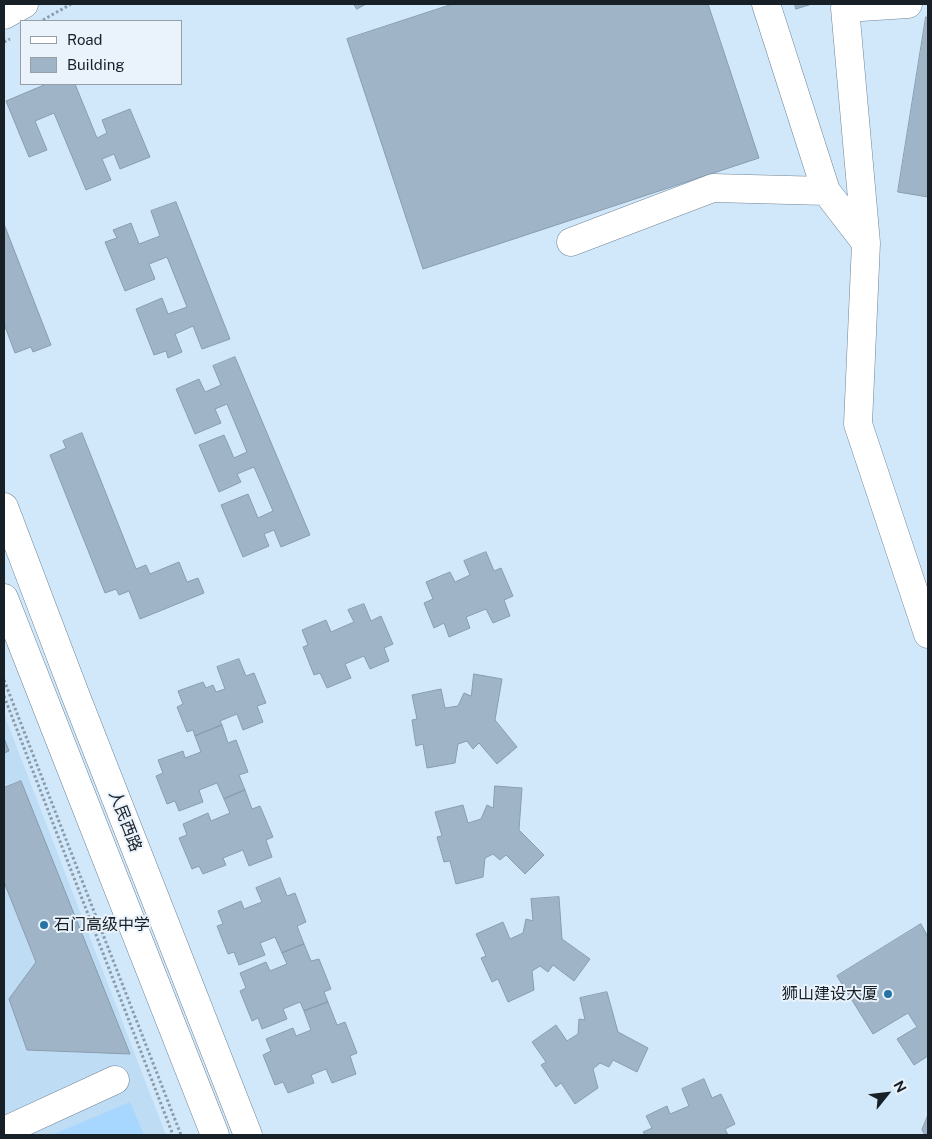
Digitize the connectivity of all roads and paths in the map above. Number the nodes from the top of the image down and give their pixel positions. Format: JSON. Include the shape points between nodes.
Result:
{"nodes":[{"id":1,"x":24,"y":4,"type":"edge"},
{"id":2,"x":70,"y":4,"type":"edge"},
{"id":3,"x":766,"y":4,"type":"edge"},
{"id":4,"x":908,"y":4,"type":"edge"},
{"id":5,"x":4,"y":15,"type":"edge"},
{"id":6,"x":42,"y":20,"type":"edge"},
{"id":7,"x":826,"y":191,"type":"junction"},
{"id":8,"x":571,"y":242,"type":"dead end"},
{"id":9,"x":866,"y":242,"type":"junction"},
{"id":10,"x":4,"y":506,"type":"edge"},
{"id":11,"x":4,"y":598,"type":"edge"},
{"id":12,"x":928,"y":634,"type":"edge"},
{"id":13,"x":4,"y":680,"type":"edge"},
{"id":14,"x":4,"y":696,"type":"edge"},
{"id":15,"x":116,"y":1080,"type":"dead end"},
{"id":16,"x":4,"y":1131,"type":"edge"},
{"id":17,"x":173,"y":1135,"type":"edge"},
{"id":18,"x":181,"y":1135,"type":"edge"},
{"id":19,"x":215,"y":1135,"type":"edge"},
{"id":20,"x":248,"y":1135,"type":"edge"}],
"edges":[{"from":1,"to":5,"type":"street"},
{"from":2,"to":6,"type":"path"},
{"from":3,"to":7,"type":"street"},
{"from":4,"to":9,"type":"street","via":[[845,8]]},
{"from":7,"to":8,"type":"street","via":[[713,188]]},
{"from":7,"to":9,"type":"street"},
{"from":9,"to":12,"type":"street","via":[[858,424]]},
{"from":10,"to":20,"type":"street","name":"人民西路"},
{"from":11,"to":19,"type":"street"},
{"from":13,"to":18,"type":"path"},
{"from":14,"to":17,"type":"path"},
{"from":15,"to":16,"type":"street"}]}
